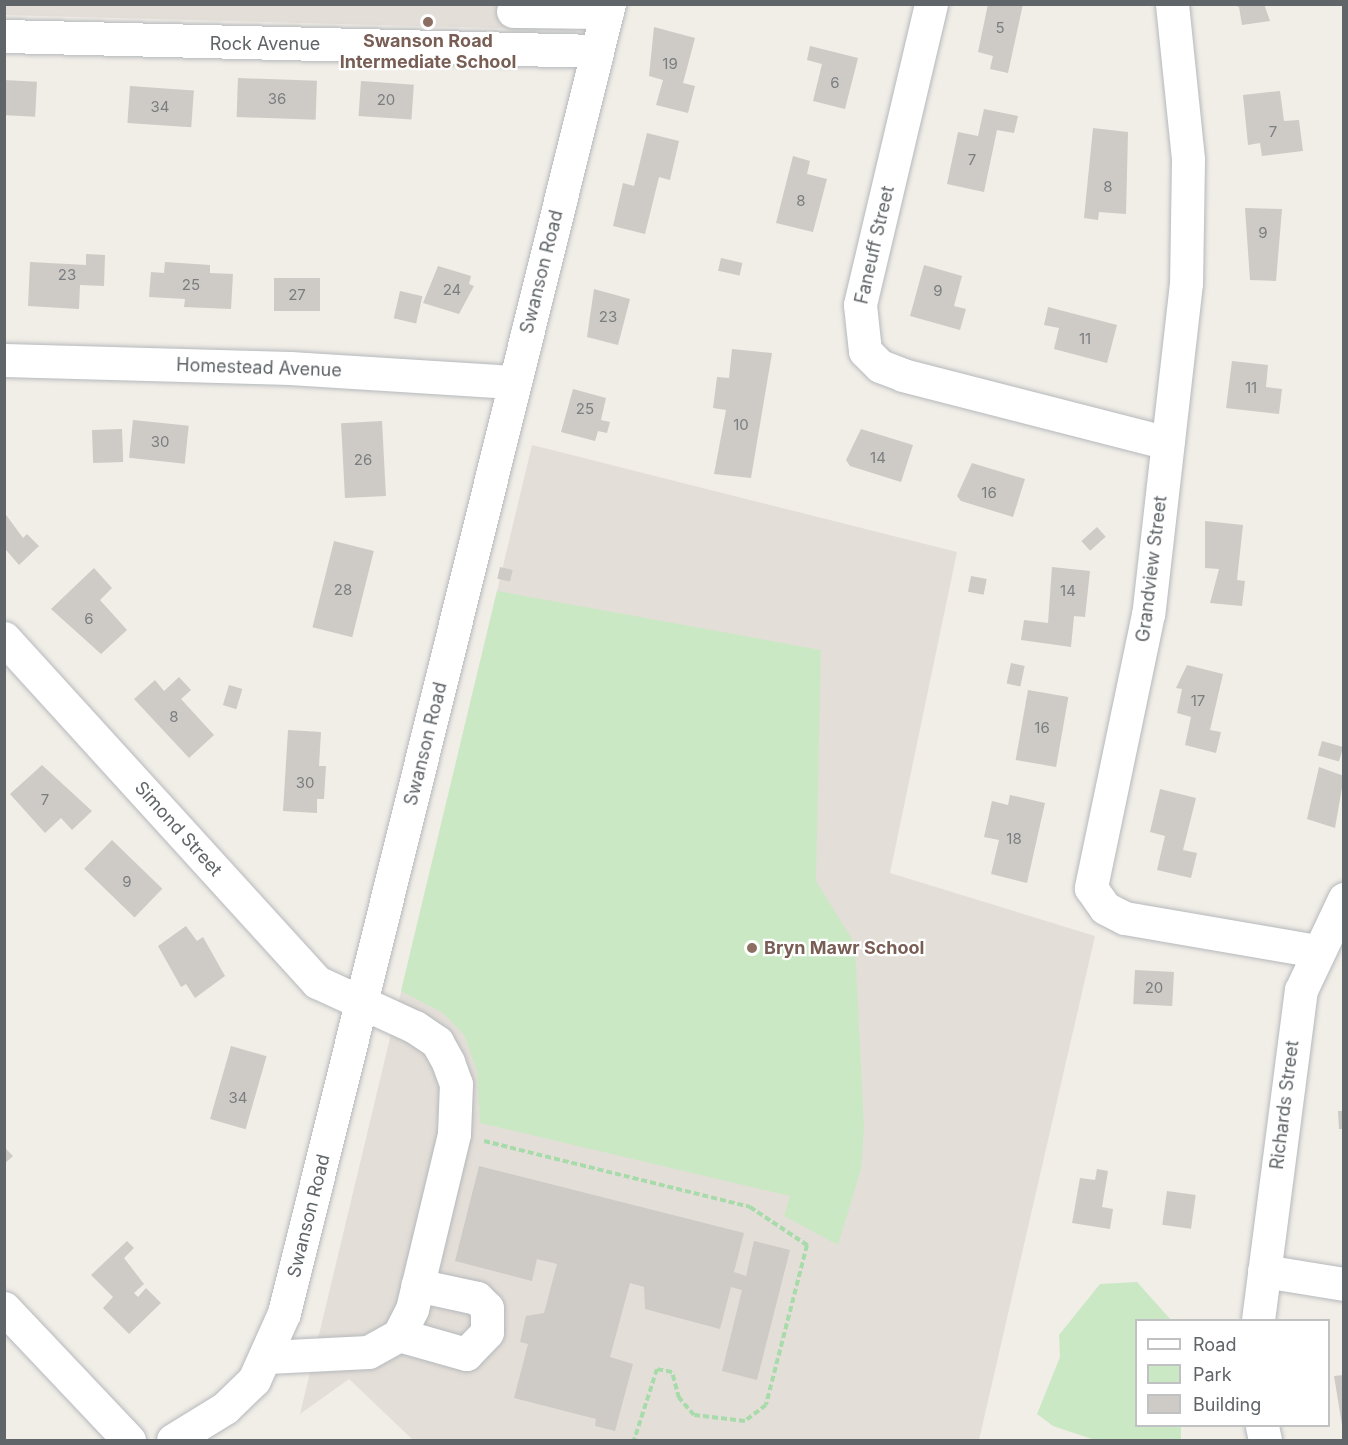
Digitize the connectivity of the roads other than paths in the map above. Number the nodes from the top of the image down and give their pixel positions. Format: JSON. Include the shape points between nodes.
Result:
{"nodes":[{"id":1,"x":931,"y":4,"type":"edge"},
{"id":2,"x":1172,"y":4,"type":"edge"},
{"id":3,"x":608,"y":8,"type":"edge"},
{"id":4,"x":513,"y":10,"type":"dead end"},
{"id":5,"x":4,"y":36,"type":"edge"},
{"id":6,"x":597,"y":51,"type":"junction"},
{"id":7,"x":4,"y":360,"type":"edge"},
{"id":8,"x":514,"y":382,"type":"junction"},
{"id":9,"x":1167,"y":443,"type":"junction"},
{"id":10,"x":4,"y":638,"type":"edge"},
{"id":11,"x":1344,"y":900,"type":"edge"},
{"id":12,"x":1316,"y":951,"type":"junction"},
{"id":13,"x":363,"y":1002,"type":"junction"},
{"id":14,"x":1264,"y":1271,"type":"junction"},
{"id":15,"x":1344,"y":1284,"type":"edge"},
{"id":16,"x":417,"y":1286,"type":"junction"},
{"id":17,"x":4,"y":1308,"type":"edge"},
{"id":18,"x":1258,"y":1319,"type":"edge"},
{"id":19,"x":399,"y":1335,"type":"junction"},
{"id":20,"x":268,"y":1357,"type":"junction"},
{"id":21,"x":129,"y":1440,"type":"edge"},
{"id":22,"x":173,"y":1440,"type":"edge"}],
"edges":[{"from":1,"to":9,"type":"street","name":"Faneuff Street","via":[[860,305],[865,351],[880,366],[903,375]]},
{"from":2,"to":9,"type":"street","name":"Grandview Street","via":[[1188,159],[1189,231]]},
{"from":3,"to":4,"type":"street"},
{"from":3,"to":6,"type":"street","name":"Swanson Road"},
{"from":5,"to":6,"type":"street","name":"Rock Avenue"},
{"from":6,"to":8,"type":"street","name":"Swanson Road"},
{"from":7,"to":8,"type":"street","name":"Homestead Avenue","via":[[290,368]]},
{"from":8,"to":13,"type":"street","name":"Swanson Road"},
{"from":9,"to":12,"type":"street","name":"Grandview Street","via":[[1140,666],[1091,888],[1105,908],[1125,918]]},
{"from":10,"to":13,"type":"street","name":"Simond Street","via":[[317,982]]},
{"from":11,"to":12,"type":"street","name":"Richards Street"},
{"from":12,"to":14,"type":"street","name":"Richards Street","via":[[1296,1019]]},
{"from":13,"to":16,"type":"street","name":"Simond Street","via":[[436,1042],[456,1084],[454,1134]]},
{"from":13,"to":20,"type":"street","name":"Swanson Road"},
{"from":14,"to":15,"type":"street"},
{"from":14,"to":18,"type":"street","name":"Richards Street"},
{"from":16,"to":19,"type":"street","name":"Simond Street"},
{"from":16,"to":19,"type":"street","via":[[477,1298],[487,1308],[487,1332],[466,1354]]},
{"from":17,"to":21,"type":"street"},
{"from":19,"to":20,"type":"street","via":[[368,1352]]},
{"from":20,"to":22,"type":"street","name":"Swanson Road","via":[[225,1408]]}]}
